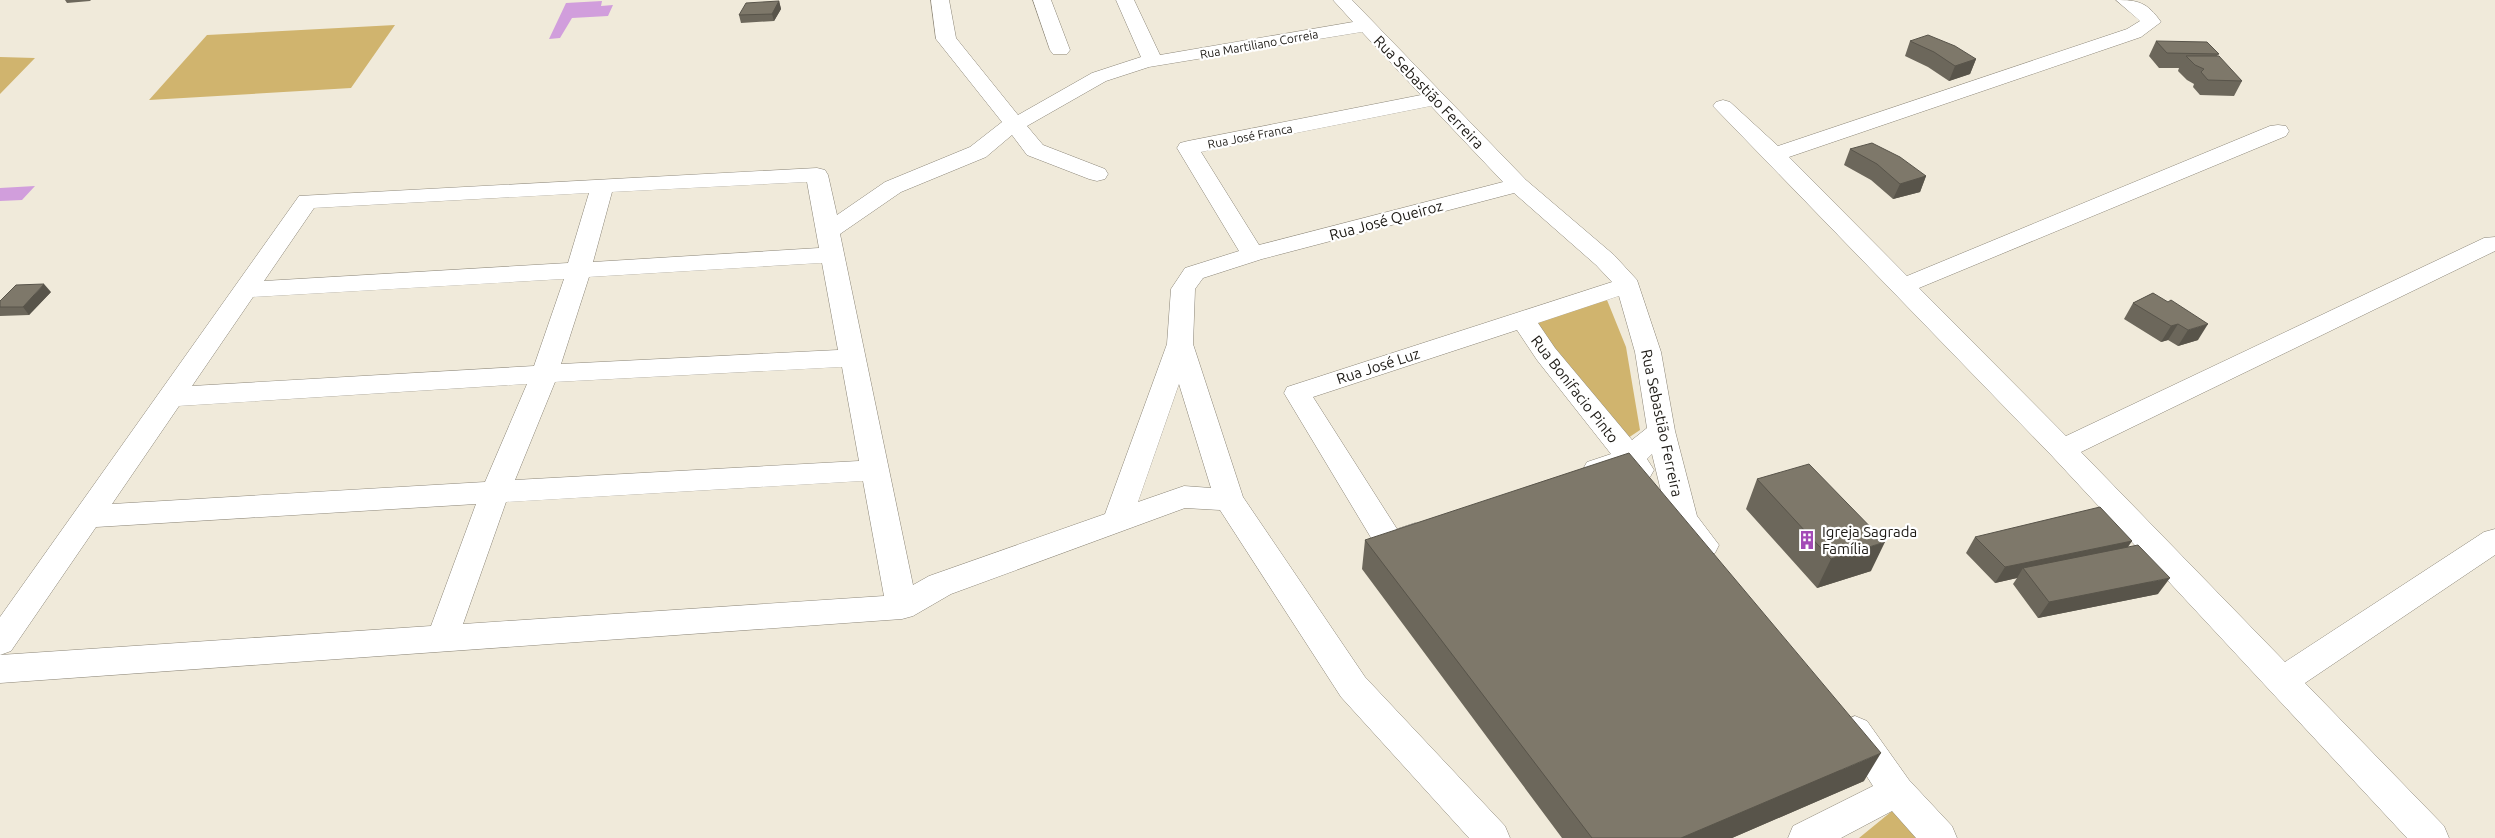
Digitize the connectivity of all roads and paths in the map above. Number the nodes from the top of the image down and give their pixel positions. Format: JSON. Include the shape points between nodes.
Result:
{"nodes":[{"id":1,"x":940,"y":0,"type":"edge"},
{"id":2,"x":1042,"y":0,"type":"edge"},
{"id":3,"x":1125,"y":0,"type":"edge"},
{"id":4,"x":1342,"y":0,"type":"edge"},
{"id":5,"x":2125,"y":0,"type":"edge"},
{"id":6,"x":1366,"y":26,"type":"junction"},
{"id":7,"x":1060,"y":50,"type":"dead end"},
{"id":8,"x":1152,"y":61,"type":"junction"},
{"id":9,"x":1434,"y":99,"type":"junction"},
{"id":10,"x":1723,"y":106,"type":"dead end"},
{"id":11,"x":1014,"y":123,"type":"junction"},
{"id":12,"x":2278,"y":131,"type":"dead end"},
{"id":13,"x":1774,"y":155,"type":"junction"},
{"id":14,"x":1098,"y":174,"type":"dead end"},
{"id":15,"x":1518,"y":185,"type":"junction"},
{"id":16,"x":602,"y":186,"type":"junction"},
{"id":17,"x":2492,"y":243,"type":"dead end"},
{"id":18,"x":831,"y":244,"type":"junction"},
{"id":19,"x":1253,"y":254,"type":"junction"},
{"id":20,"x":579,"y":269,"type":"junction"},
{"id":21,"x":1628,"y":285,"type":"junction"},
{"id":22,"x":1902,"y":287,"type":"junction"},
{"id":23,"x":245,"y":290,"type":"junction"},
{"id":24,"x":1523,"y":318,"type":"junction"},
{"id":25,"x":1180,"y":344,"type":"junction"},
{"id":26,"x":853,"y":358,"type":"junction"},
{"id":27,"x":545,"y":374,"type":"junction"},
{"id":28,"x":170,"y":397,"type":"junction"},
{"id":29,"x":1661,"y":431,"type":"junction"},
{"id":30,"x":2062,"y":449,"type":"junction"},
{"id":31,"x":1629,"y":458,"type":"junction"},
{"id":32,"x":875,"y":470,"type":"junction"},
{"id":33,"x":1574,"y":478,"type":"edge"},
{"id":34,"x":495,"y":493,"type":"junction"},
{"id":35,"x":1229,"y":500,"type":"junction"},
{"id":36,"x":88,"y":516,"type":"junction"},
{"id":37,"x":1683,"y":520,"type":"junction"},
{"id":38,"x":1117,"y":521,"type":"junction"},
{"id":39,"x":1436,"y":526,"type":"edge"},
{"id":40,"x":2495,"y":540,"type":"edge"},
{"id":41,"x":1721,"y":566,"type":"edge"},
{"id":42,"x":902,"y":607,"type":"junction"},
{"id":43,"x":442,"y":639,"type":"junction"},
{"id":44,"x":0,"y":642,"type":"edge"},
{"id":45,"x":0,"y":669,"type":"edge"},
{"id":46,"x":2282,"y":680,"type":"junction"},
{"id":47,"x":1841,"y":711,"type":"edge"},
{"id":48,"x":1897,"y":791,"type":"junction"},
{"id":49,"x":1492,"y":838,"type":"edge"},
{"id":50,"x":1806,"y":838,"type":"edge"},
{"id":51,"x":1939,"y":838,"type":"edge"},
{"id":52,"x":2431,"y":838,"type":"edge"}],
"edges":[{"from":1,"to":11,"type":"street","via":[[946,39]]},
{"from":2,"to":7,"type":"street"},
{"from":3,"to":8,"type":"street"},
{"from":4,"to":6,"type":"street","name":"Rua Sebastião Ferreira"},
{"from":5,"to":13,"type":"street","via":[[2151,22],[2134,33]]},
{"from":6,"to":8,"type":"street","name":"Rua Martiliano Correia"},
{"from":6,"to":9,"type":"street","name":"Rua Sebastião Ferreira"},
{"from":8,"to":11,"type":"street","name":"Rua Martiliano Correia","via":[[1099,77],[1027,119]]},
{"from":9,"to":15,"type":"street","name":"Rua Sebastião Ferreira"},
{"from":9,"to":19,"type":"street","name":"Rua José Franca","via":[[1188,148]]},
{"from":10,"to":13,"type":"street"},
{"from":11,"to":14,"type":"street","via":[[1035,150]]},
{"from":11,"to":18,"type":"street","name":"Rua Martiliano Correia","via":[[978,152],[893,187]]},
{"from":12,"to":22,"type":"street"},
{"from":13,"to":22,"type":"street"},
{"from":15,"to":19,"type":"street","name":"Rua José Queiroz"},
{"from":15,"to":21,"type":"street","name":"Rua Sebastião Ferreira","via":[[1605,260]]},
{"from":16,"to":18,"type":"street","via":[[817,175]]},
{"from":16,"to":20,"type":"street"},
{"from":16,"to":23,"type":"street","via":[[307,201]]},
{"from":17,"to":30,"type":"street"},
{"from":18,"to":20,"type":"street"},
{"from":18,"to":26,"type":"street"},
{"from":19,"to":25,"type":"street","name":"Rua José Queiroz","via":[[1194,272],[1183,289]]},
{"from":20,"to":23,"type":"street"},
{"from":20,"to":27,"type":"street"},
{"from":21,"to":24,"type":"street","name":"Rua José Luz"},
{"from":21,"to":29,"type":"street","name":"Rua Sebastião Ferreira","via":[[1648,352]]},
{"from":22,"to":30,"type":"street"},
{"from":23,"to":28,"type":"street"},
{"from":24,"to":31,"type":"street","name":"Rua Bonifacio Pinto","via":[[1546,354]]},
{"from":24,"to":39,"type":"street","name":"Rua José Luz","via":[[1297,393],[1390,542]]},
{"from":25,"to":35,"type":"street"},
{"from":25,"to":38,"type":"street"},
{"from":26,"to":27,"type":"street"},
{"from":26,"to":32,"type":"street"},
{"from":27,"to":28,"type":"street"},
{"from":27,"to":34,"type":"street"},
{"from":28,"to":36,"type":"street"},
{"from":29,"to":31,"type":"street","name":"Rua Bonifacio Pinto"},
{"from":29,"to":37,"type":"street","name":"Rua Sebastião Ferreira"},
{"from":30,"to":46,"type":"street"},
{"from":31,"to":33,"type":"street","name":"Rua Bonifacio Pinto"},
{"from":31,"to":37,"type":"street","name":"Rua Bonifacio Pinto"},
{"from":32,"to":34,"type":"street"},
{"from":32,"to":42,"type":"street"},
{"from":34,"to":36,"type":"street"},
{"from":34,"to":43,"type":"street"},
{"from":35,"to":38,"type":"street","via":[[1184,497]]},
{"from":35,"to":49,"type":"street","via":[[1353,687]]},
{"from":36,"to":44,"type":"street"},
{"from":37,"to":41,"type":"street","name":"Rua Sebastião Ferreira"},
{"from":38,"to":42,"type":"street","via":[[940,585]]},
{"from":40,"to":46,"type":"street"},
{"from":42,"to":43,"type":"street"},
{"from":43,"to":45,"type":"street"},
{"from":46,"to":52,"type":"street"},
{"from":47,"to":48,"type":"street"},
{"from":48,"to":50,"type":"street"},
{"from":48,"to":51,"type":"street"}]}
